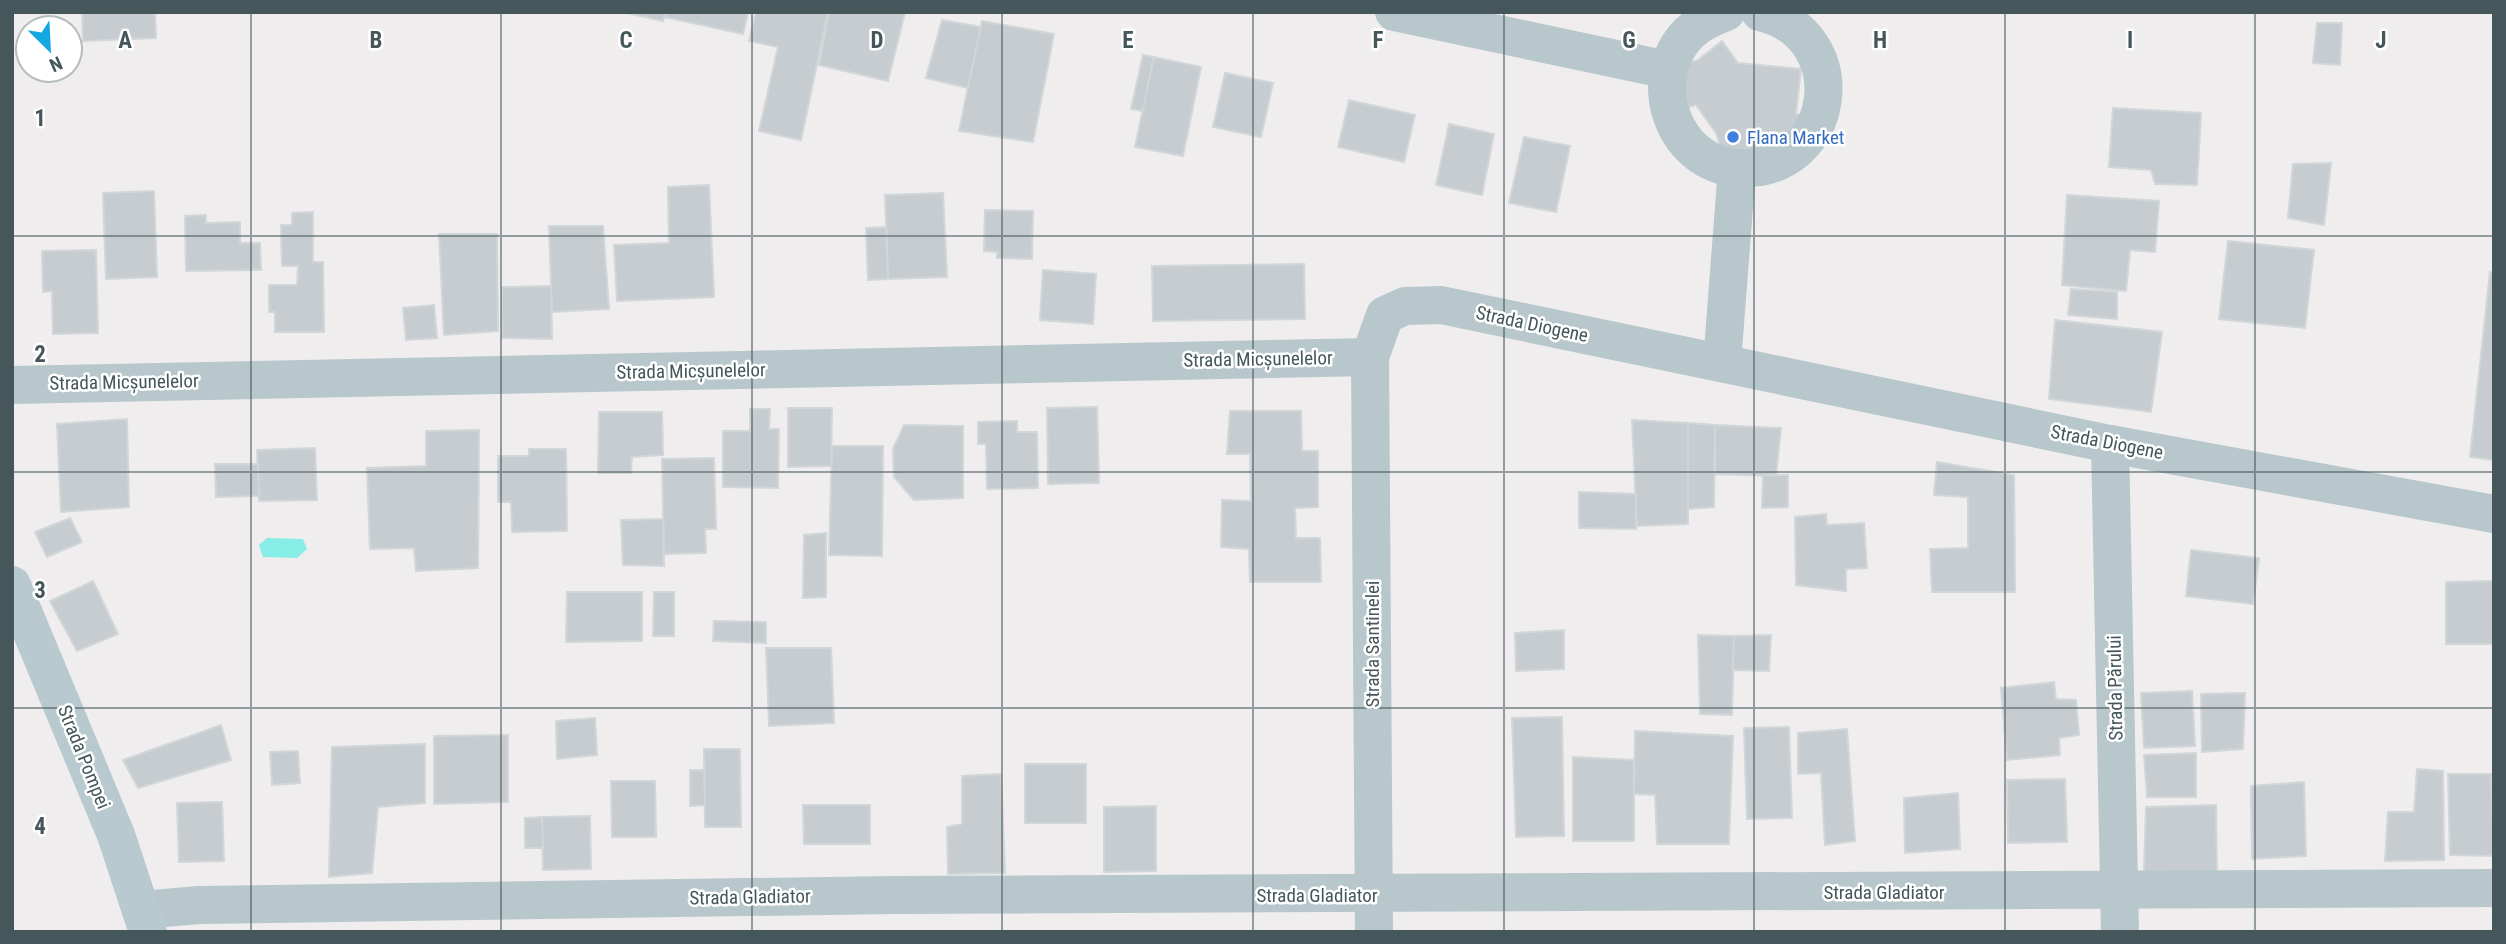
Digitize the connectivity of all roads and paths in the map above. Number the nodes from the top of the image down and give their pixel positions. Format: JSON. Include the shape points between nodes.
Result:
{"nodes":[{"id":1,"x":1394,"y":12,"type":"edge"},
{"id":2,"x":1726,"y":12,"type":"edge"},
{"id":3,"x":1760,"y":12,"type":"edge"},
{"id":4,"x":1668,"y":70,"type":"junction"},
{"id":5,"x":1737,"y":168,"type":"junction"},
{"id":6,"x":1370,"y":357,"type":"junction"},
{"id":7,"x":1723,"y":363,"type":"junction"},
{"id":8,"x":12,"y":385,"type":"edge"},
{"id":9,"x":2110,"y":444,"type":"junction"},
{"id":10,"x":2494,"y":513,"type":"edge"},
{"id":11,"x":12,"y":585,"type":"edge"},
{"id":12,"x":2494,"y":888,"type":"edge"},
{"id":13,"x":2119,"y":890,"type":"junction"},
{"id":14,"x":1373,"y":913,"type":"edge"},
{"id":15,"x":144,"y":921,"type":"edge"},
{"id":16,"x":2120,"y":932,"type":"edge"}],
"edges":[{"from":1,"to":4,"type":"street"},
{"from":2,"to":4,"type":"street","via":[[1689,32]]},
{"from":3,"to":5,"type":"street","via":[[1797,29],[1813,48],[1825,96],[1805,142],[1785,158],[1762,167]]},
{"from":4,"to":5,"type":"street","via":[[1666,98],[1673,124],[1689,146],[1711,161]]},
{"from":5,"to":7,"type":"street"},
{"from":6,"to":7,"type":"street","name":"Strada Diogene","via":[[1385,315],[1405,306],[1441,305]]},
{"from":6,"to":8,"type":"street","name":"Strada Micșunelelor"},
{"from":6,"to":14,"type":"street","name":"Strada Santinelei"},
{"from":7,"to":9,"type":"street","name":"Strada Diogene"},
{"from":9,"to":10,"type":"street","name":"Strada Diogene"},
{"from":9,"to":13,"type":"street","name":"Strada Părului"},
{"from":11,"to":15,"type":"main road","name":"Strada Pompei","via":[[116,835]]},
{"from":12,"to":13,"type":"street","name":"Strada Gladiator"},
{"from":13,"to":14,"type":"street","name":"Strada Gladiator"},
{"from":13,"to":16,"type":"street","name":"Strada Părului"},
{"from":14,"to":15,"type":"street","name":"Strada Gladiator","via":[[894,895],[213,904]]}]}
